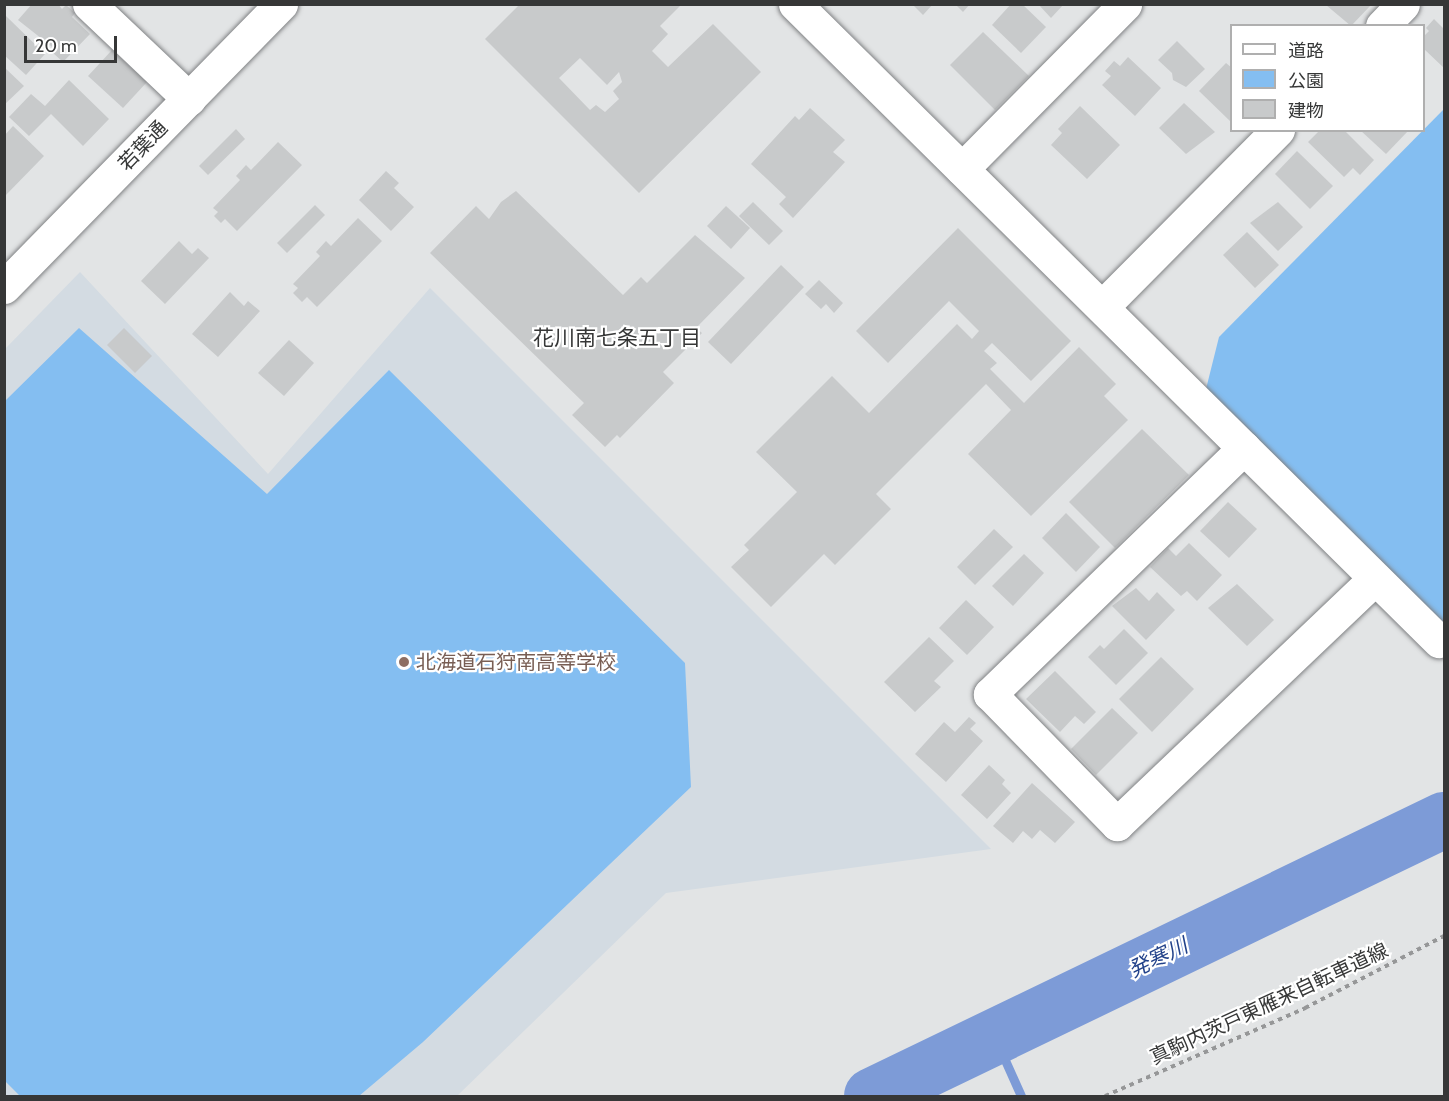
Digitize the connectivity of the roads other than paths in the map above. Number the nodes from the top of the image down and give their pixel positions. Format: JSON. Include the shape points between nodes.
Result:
{"nodes":[{"id":1,"x":89,"y":4,"type":"edge"},
{"id":2,"x":281,"y":4,"type":"edge"},
{"id":3,"x":795,"y":4,"type":"edge"},
{"id":4,"x":1125,"y":4,"type":"edge"},
{"id":5,"x":1403,"y":4,"type":"edge"},
{"id":6,"x":1384,"y":24,"type":"edge"},
{"id":7,"x":189,"y":99,"type":"junction"},
{"id":8,"x":1276,"y":132,"type":"edge"},
{"id":9,"x":962,"y":169,"type":"junction"},
{"id":10,"x":4,"y":287,"type":"edge"},
{"id":11,"x":1102,"y":307,"type":"junction"},
{"id":12,"x":1244,"y":448,"type":"junction"},
{"id":13,"x":1375,"y":578,"type":"junction"},
{"id":14,"x":1439,"y":641,"type":"dead end"}],
"edges":[{"from":1,"to":7,"type":"street"},
{"from":2,"to":7,"type":"street","name":"若葉通"},
{"from":3,"to":9,"type":"street"},
{"from":4,"to":9,"type":"street"},
{"from":5,"to":6,"type":"street"},
{"from":7,"to":10,"type":"street","name":"若葉通"},
{"from":8,"to":11,"type":"street"},
{"from":9,"to":11,"type":"street"},
{"from":11,"to":12,"type":"street"},
{"from":12,"to":13,"type":"street"},
{"from":12,"to":13,"type":"street","via":[[990,694],[1117,824]]},
{"from":13,"to":14,"type":"street"}]}
